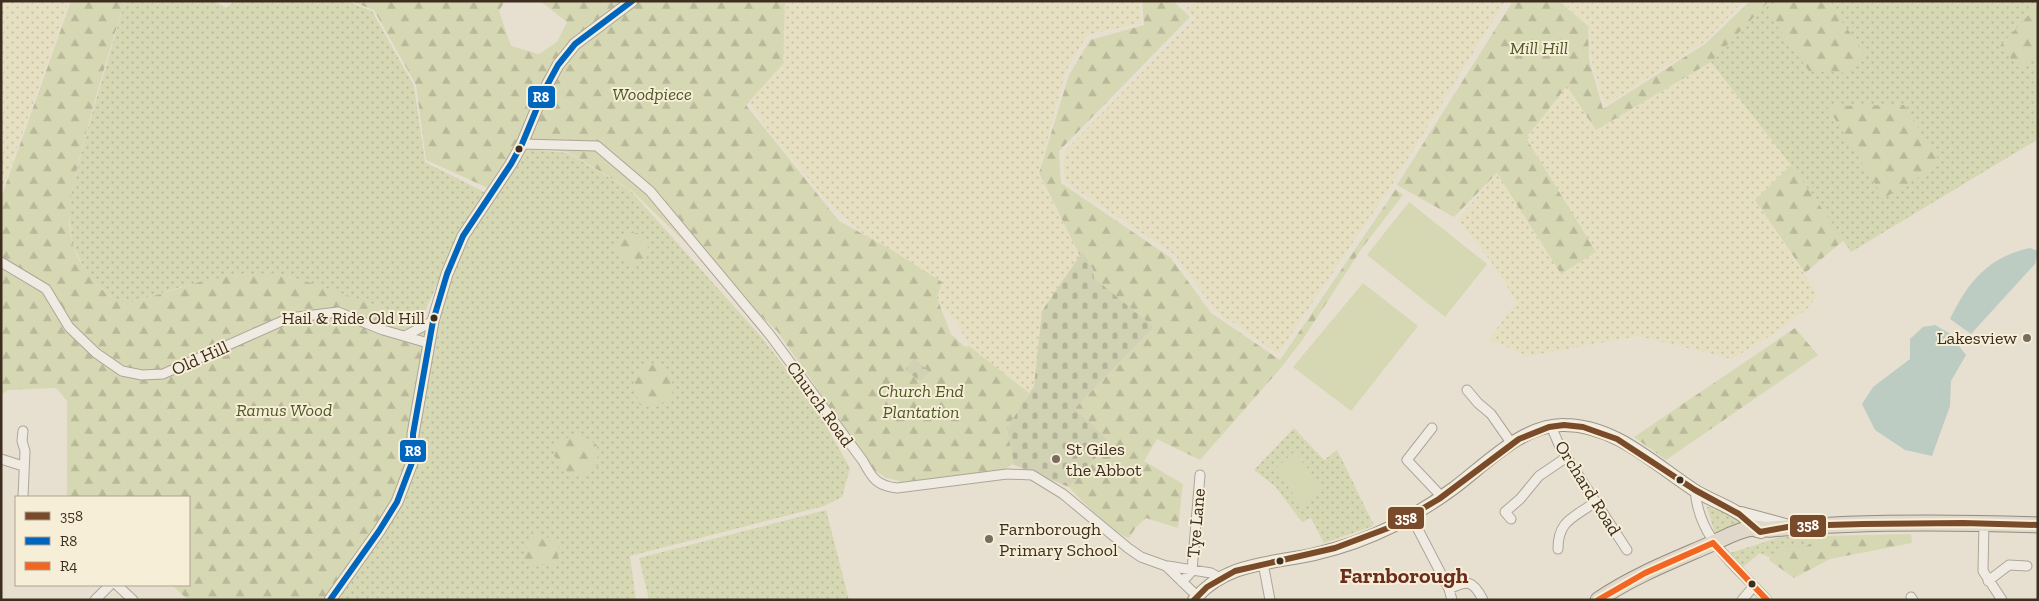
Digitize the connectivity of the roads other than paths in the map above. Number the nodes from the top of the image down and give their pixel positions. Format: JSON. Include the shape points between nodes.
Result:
{"nodes":[{"id":1,"x":632,"y":1,"type":"edge"},
{"id":2,"x":522,"y":144,"type":"junction"},
{"id":3,"x":1,"y":262,"type":"edge"},
{"id":4,"x":433,"y":321,"type":"junction"},
{"id":5,"x":405,"y":336,"type":"junction"},
{"id":6,"x":428,"y":343,"type":"junction"},
{"id":7,"x":1467,"y":390,"type":"dead end"},
{"id":8,"x":1551,"y":426,"type":"junction"},
{"id":9,"x":1432,"y":428,"type":"dead end"},
{"id":10,"x":23,"y":431,"type":"dead end"},
{"id":11,"x":1512,"y":444,"type":"junction"},
{"id":12,"x":1566,"y":457,"type":"junction"},
{"id":13,"x":1,"y":459,"type":"edge"},
{"id":14,"x":23,"y":466,"type":"junction"},
{"id":15,"x":1200,"y":475,"type":"dead end"},
{"id":16,"x":1695,"y":490,"type":"junction"},
{"id":17,"x":23,"y":496,"type":"edge"},
{"id":18,"x":1442,"y":496,"type":"junction"},
{"id":19,"x":1595,"y":502,"type":"junction"},
{"id":20,"x":1738,"y":513,"type":"junction"},
{"id":21,"x":1411,"y":516,"type":"junction"},
{"id":22,"x":1511,"y":519,"type":"dead end"},
{"id":23,"x":1984,"y":523,"type":"junction"},
{"id":24,"x":2038,"y":524,"type":"edge"},
{"id":25,"x":1793,"y":527,"type":"junction"},
{"id":26,"x":1762,"y":530,"type":"junction"},
{"id":27,"x":1713,"y":543,"type":"junction"},
{"id":28,"x":1558,"y":549,"type":"dead end"},
{"id":29,"x":1627,"y":550,"type":"dead end"},
{"id":30,"x":1263,"y":563,"type":"junction"},
{"id":31,"x":1166,"y":566,"type":"junction"},
{"id":32,"x":2027,"y":566,"type":"dead end"},
{"id":33,"x":1192,"y":571,"type":"junction"},
{"id":34,"x":1218,"y":577,"type":"junction"},
{"id":35,"x":1988,"y":581,"type":"junction"},
{"id":36,"x":1182,"y":582,"type":"junction"},
{"id":37,"x":109,"y":586,"type":"edge"},
{"id":38,"x":118,"y":586,"type":"edge"},
{"id":39,"x":1754,"y":586,"type":"junction"},
{"id":40,"x":1448,"y":589,"type":"junction"},
{"id":41,"x":1196,"y":598,"type":"edge"},
{"id":42,"x":95,"y":600,"type":"edge"},
{"id":43,"x":133,"y":600,"type":"edge"},
{"id":44,"x":330,"y":600,"type":"edge"},
{"id":45,"x":1270,"y":600,"type":"edge"},
{"id":46,"x":1452,"y":600,"type":"edge"},
{"id":47,"x":1482,"y":600,"type":"edge"},
{"id":48,"x":1598,"y":600,"type":"edge"},
{"id":49,"x":1742,"y":600,"type":"edge"},
{"id":50,"x":1767,"y":600,"type":"edge"},
{"id":51,"x":2002,"y":600,"type":"edge"}],
"edges":[{"from":1,"to":2,"type":"street","via":[[576,44],[558,65]]},
{"from":2,"to":4,"type":"street","via":[[463,236]]},
{"from":2,"to":31,"type":"street","name":"Church Road","via":[[596,146],[650,191],[770,335],[872,477],[885,486],[897,488],[1007,474],[1032,475],[1063,494],[1141,557]]},
{"from":3,"to":5,"type":"street","name":"Old Hill","via":[[46,289],[69,327],[96,353],[122,371],[142,375],[163,374],[288,318],[338,312]]},
{"from":4,"to":5,"type":"street"},
{"from":4,"to":6,"type":"street"},
{"from":5,"to":6,"type":"street","name":"Old Hill"},
{"from":6,"to":44,"type":"street","via":[[414,434],[414,460],[384,524]]},
{"from":7,"to":11,"type":"street","via":[[1491,414]]},
{"from":8,"to":11,"type":"main road"},
{"from":8,"to":12,"type":"street","name":"Orchard Road"},
{"from":8,"to":16,"type":"main road","via":[[1578,426],[1616,438]]},
{"from":9,"to":18,"type":"street","via":[[1407,460]]},
{"from":10,"to":14,"type":"street"},
{"from":11,"to":18,"type":"main road"},
{"from":12,"to":19,"type":"street","name":"Orchard Road"},
{"from":12,"to":22,"type":"street","via":[[1539,476],[1505,512]]},
{"from":13,"to":14,"type":"street"},
{"from":14,"to":17,"type":"street"},
{"from":15,"to":33,"type":"street","name":"Tye Lane"},
{"from":16,"to":20,"type":"main road"},
{"from":16,"to":27,"type":"street"},
{"from":18,"to":21,"type":"main road"},
{"from":19,"to":28,"type":"street","via":[[1562,526]]},
{"from":19,"to":29,"type":"street","name":"Orchard Road"},
{"from":20,"to":25,"type":"main road"},
{"from":20,"to":26,"type":"main road"},
{"from":21,"to":30,"type":"main road","via":[[1384,530],[1326,551]]},
{"from":21,"to":40,"type":"street"},
{"from":23,"to":24,"type":"highway"},
{"from":23,"to":25,"type":"highway"},
{"from":23,"to":35,"type":"street","via":[[1982,559]]},
{"from":25,"to":26,"type":"highway"},
{"from":26,"to":27,"type":"highway","via":[[1726,536]]},
{"from":27,"to":39,"type":"street"},
{"from":27,"to":48,"type":"highway","via":[[1639,576]]},
{"from":30,"to":34,"type":"main road"},
{"from":30,"to":45,"type":"street"},
{"from":31,"to":33,"type":"street","name":"Church Road"},
{"from":31,"to":36,"type":"street","name":"Church Road"},
{"from":32,"to":35,"type":"street","via":[[2009,565]]},
{"from":33,"to":34,"type":"street","name":"Church Road"},
{"from":33,"to":36,"type":"street"},
{"from":34,"to":41,"type":"main road"},
{"from":35,"to":51,"type":"street"},
{"from":36,"to":41,"type":"street","name":"Church Road"},
{"from":37,"to":42,"type":"street"},
{"from":38,"to":43,"type":"street"},
{"from":39,"to":49,"type":"street"},
{"from":39,"to":50,"type":"street"},
{"from":40,"to":46,"type":"street"},
{"from":40,"to":47,"type":"street","via":[[1472,584]]}]}
